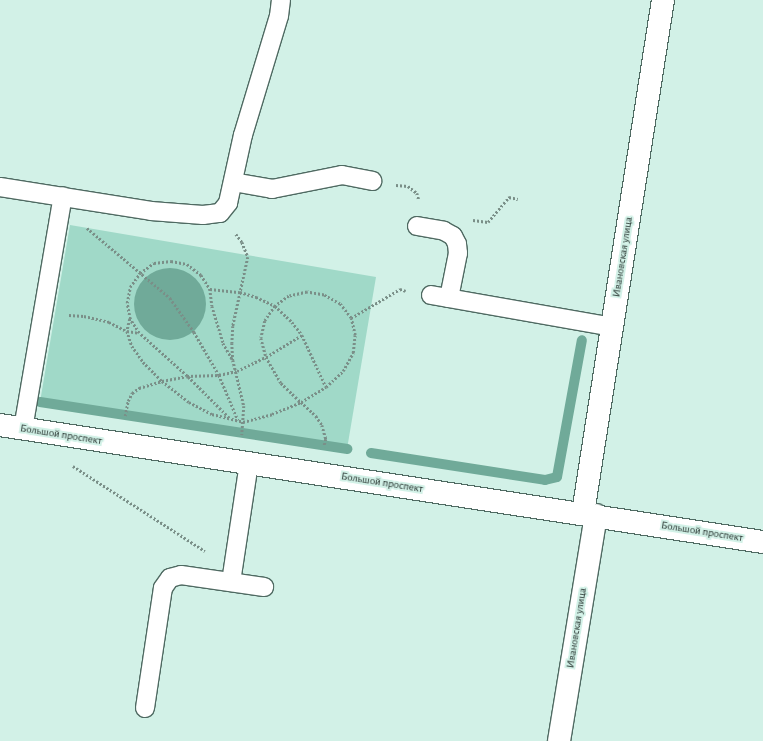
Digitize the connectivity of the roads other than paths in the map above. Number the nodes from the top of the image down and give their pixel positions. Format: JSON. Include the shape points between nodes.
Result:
{"nodes":[{"id":1,"x":281,"y":0,"type":"edge"},
{"id":2,"x":663,"y":0,"type":"edge"},
{"id":3,"x":372,"y":181,"type":"road end"},
{"id":4,"x":232,"y":182,"type":"junction"},
{"id":5,"x":0,"y":187,"type":"edge"},
{"id":6,"x":62,"y":201,"type":"junction"},
{"id":7,"x":417,"y":226,"type":"road end"},
{"id":8,"x":431,"y":295,"type":"road end"},
{"id":9,"x":449,"y":298,"type":"junction"},
{"id":10,"x":612,"y":327,"type":"junction"},
{"id":11,"x":0,"y":425,"type":"edge"},
{"id":12,"x":24,"y":429,"type":"junction"},
{"id":13,"x":249,"y":463,"type":"junction"},
{"id":14,"x":589,"y":514,"type":"junction"},
{"id":15,"x":763,"y":542,"type":"edge"},
{"id":16,"x":232,"y":576,"type":"junction"},
{"id":17,"x":264,"y":587,"type":"dead end"},
{"id":18,"x":145,"y":708,"type":"dead end"},
{"id":19,"x":559,"y":741,"type":"edge"}],
"edges":[{"from":1,"to":4,"type":"lane"},
{"from":2,"to":10,"type":"street","name":"Ивановская улица"},
{"from":3,"to":4,"type":"lane","via":[[342,175],[272,189]]},
{"from":4,"to":6,"type":"lane","via":[[228,203],[220,213],[203,215]]},
{"from":5,"to":6,"type":"lane"},
{"from":6,"to":12,"type":"lane"},
{"from":7,"to":9,"type":"lane","via":[[444,231],[453,236],[457,244],[458,253]]},
{"from":8,"to":9,"type":"lane"},
{"from":9,"to":10,"type":"lane"},
{"from":10,"to":14,"type":"street","name":"Ивановская улица"},
{"from":11,"to":12,"type":"street","name":"Большой проспект"},
{"from":12,"to":13,"type":"street","name":"Большой проспект"},
{"from":13,"to":14,"type":"street","name":"Большой проспект"},
{"from":13,"to":16,"type":"lane"},
{"from":14,"to":15,"type":"street","name":"Большой проспект"},
{"from":14,"to":19,"type":"street","name":"Ивановская улица"},
{"from":16,"to":17,"type":"lane"},
{"from":16,"to":18,"type":"lane","via":[[181,575],[170,578],[163,588]]}]}
